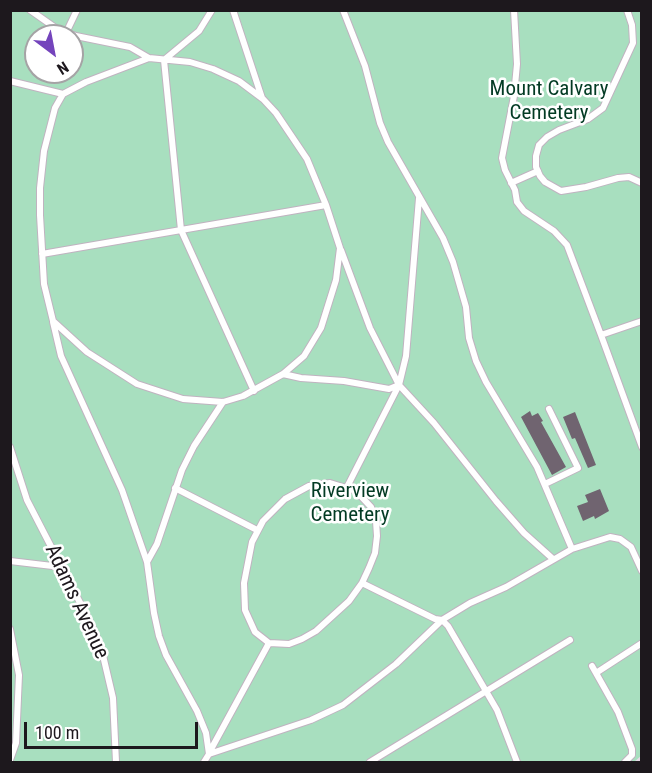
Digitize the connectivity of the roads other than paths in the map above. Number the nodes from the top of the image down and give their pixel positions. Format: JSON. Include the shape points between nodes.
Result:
{"nodes":[{"id":1,"x":30,"y":10,"type":"edge"},
{"id":2,"x":77,"y":10,"type":"edge"},
{"id":3,"x":212,"y":10,"type":"edge"},
{"id":4,"x":234,"y":10,"type":"edge"},
{"id":5,"x":343,"y":10,"type":"edge"},
{"id":6,"x":514,"y":10,"type":"edge"},
{"id":7,"x":627,"y":10,"type":"edge"},
{"id":8,"x":48,"y":24,"type":"edge"},
{"id":9,"x":70,"y":24,"type":"edge"},
{"id":10,"x":84,"y":37,"type":"edge"},
{"id":11,"x":149,"y":58,"type":"junction"},
{"id":12,"x":164,"y":60,"type":"junction"},
{"id":13,"x":10,"y":81,"type":"edge"},
{"id":14,"x":63,"y":94,"type":"junction"},
{"id":15,"x":263,"y":99,"type":"junction"},
{"id":16,"x":538,"y":171,"type":"junction"},
{"id":17,"x":511,"y":183,"type":"junction"},
{"id":18,"x":642,"y":183,"type":"edge"},
{"id":19,"x":420,"y":197,"type":"junction"},
{"id":20,"x":326,"y":205,"type":"junction"},
{"id":21,"x":181,"y":230,"type":"junction"},
{"id":22,"x":340,"y":248,"type":"junction"},
{"id":23,"x":42,"y":254,"type":"junction"},
{"id":24,"x":52,"y":321,"type":"junction"},
{"id":25,"x":642,"y":321,"type":"edge"},
{"id":26,"x":602,"y":335,"type":"junction"},
{"id":27,"x":283,"y":374,"type":"junction"},
{"id":28,"x":399,"y":385,"type":"junction"},
{"id":29,"x":254,"y":391,"type":"junction"},
{"id":30,"x":223,"y":402,"type":"junction"},
{"id":31,"x":549,"y":409,"type":"dead end"},
{"id":32,"x":10,"y":447,"type":"edge"},
{"id":33,"x":642,"y":447,"type":"edge"},
{"id":34,"x":545,"y":484,"type":"junction"},
{"id":35,"x":347,"y":487,"type":"junction"},
{"id":36,"x":175,"y":488,"type":"junction"},
{"id":37,"x":257,"y":530,"type":"junction"},
{"id":38,"x":572,"y":549,"type":"junction"},
{"id":39,"x":553,"y":559,"type":"junction"},
{"id":40,"x":10,"y":561,"type":"edge"},
{"id":41,"x":147,"y":562,"type":"junction"},
{"id":42,"x":61,"y":567,"type":"junction"},
{"id":43,"x":641,"y":567,"type":"edge"},
{"id":44,"x":362,"y":583,"type":"junction"},
{"id":45,"x":442,"y":620,"type":"junction"},
{"id":46,"x":10,"y":629,"type":"edge"},
{"id":47,"x":570,"y":640,"type":"dead end"},
{"id":48,"x":269,"y":643,"type":"junction"},
{"id":49,"x":642,"y":644,"type":"edge"},
{"id":50,"x":592,"y":666,"type":"dead end"},
{"id":51,"x":596,"y":673,"type":"junction"},
{"id":52,"x":487,"y":690,"type":"junction"},
{"id":53,"x":10,"y":738,"type":"edge"},
{"id":54,"x":16,"y":743,"type":"junction"},
{"id":55,"x":209,"y":754,"type":"junction"},
{"id":56,"x":10,"y":760,"type":"edge"},
{"id":57,"x":116,"y":762,"type":"edge"},
{"id":58,"x":204,"y":762,"type":"edge"},
{"id":59,"x":370,"y":762,"type":"edge"},
{"id":60,"x":517,"y":762,"type":"edge"},
{"id":61,"x":625,"y":762,"type":"edge"}],
"edges":[{"from":1,"to":8,"type":"lane"},
{"from":2,"to":9,"type":"lane"},
{"from":3,"to":12,"type":"lane","via":[[199,31]]},
{"from":4,"to":15,"type":"lane"},
{"from":5,"to":19,"type":"lane","via":[[365,66],[380,123]]},
{"from":6,"to":17,"type":"lane","via":[[517,64],[502,158]]},
{"from":7,"to":16,"type":"lane","via":[[633,43],[603,108],[547,137],[536,156]]},
{"from":10,"to":11,"type":"lane","via":[[130,47]]},
{"from":11,"to":12,"type":"lane"},
{"from":11,"to":14,"type":"lane"},
{"from":12,"to":15,"type":"lane","via":[[213,69],[239,81]]},
{"from":12,"to":21,"type":"lane"},
{"from":13,"to":14,"type":"lane"},
{"from":14,"to":23,"type":"lane","via":[[55,108],[44,151],[40,197]]},
{"from":15,"to":20,"type":"lane","via":[[302,151]]},
{"from":16,"to":17,"type":"lane"},
{"from":16,"to":18,"type":"lane","via":[[545,182],[561,191],[618,178],[629,177]]},
{"from":17,"to":26,"type":"lane","via":[[524,211],[567,245]]},
{"from":19,"to":28,"type":"lane","via":[[407,344]]},
{"from":19,"to":34,"type":"lane","via":[[457,273],[476,361]]},
{"from":20,"to":21,"type":"lane"},
{"from":20,"to":22,"type":"lane"},
{"from":21,"to":23,"type":"lane"},
{"from":21,"to":29,"type":"lane"},
{"from":22,"to":27,"type":"lane","via":[[336,279],[321,328],[304,356]]},
{"from":22,"to":28,"type":"lane","via":[[370,328]]},
{"from":23,"to":24,"type":"lane"},
{"from":24,"to":30,"type":"lane","via":[[87,352],[137,384],[183,399]]},
{"from":24,"to":41,"type":"lane","via":[[60,357],[113,467]]},
{"from":25,"to":26,"type":"lane"},
{"from":26,"to":33,"type":"lane"},
{"from":27,"to":28,"type":"lane","via":[[389,389]]},
{"from":27,"to":29,"type":"lane"},
{"from":28,"to":35,"type":"lane"},
{"from":28,"to":39,"type":"lane","via":[[524,533]]},
{"from":29,"to":30,"type":"lane"},
{"from":30,"to":36,"type":"lane","via":[[194,446]]},
{"from":31,"to":34,"type":"lane","via":[[578,468]]},
{"from":32,"to":42,"type":"lane","name":"Adams Avenue","via":[[25,494]]},
{"from":34,"to":38,"type":"lane"},
{"from":35,"to":37,"type":"lane","via":[[322,483],[297,492]]},
{"from":35,"to":44,"type":"lane","via":[[367,501],[377,528],[375,553]]},
{"from":36,"to":37,"type":"lane"},
{"from":36,"to":41,"type":"lane"},
{"from":37,"to":48,"type":"lane","via":[[244,583],[244,603],[252,627]]},
{"from":38,"to":39,"type":"lane"},
{"from":38,"to":43,"type":"lane","via":[[610,537],[620,539],[631,547]]},
{"from":39,"to":45,"type":"lane"},
{"from":40,"to":42,"type":"lane"},
{"from":41,"to":55,"type":"lane","via":[[159,636],[197,711]]},
{"from":42,"to":57,"type":"lane","name":"Adams Avenue","via":[[102,653],[113,698]]},
{"from":44,"to":45,"type":"lane"},
{"from":44,"to":48,"type":"lane","via":[[349,601],[316,631],[289,644]]},
{"from":45,"to":52,"type":"lane"},
{"from":45,"to":55,"type":"lane","via":[[396,664],[343,705],[311,720]]},
{"from":46,"to":54,"type":"lane","via":[[19,675]]},
{"from":47,"to":52,"type":"lane"},
{"from":48,"to":55,"type":"lane"},
{"from":49,"to":51,"type":"lane"},
{"from":50,"to":51,"type":"lane"},
{"from":51,"to":61,"type":"lane","via":[[618,712],[632,749]]},
{"from":52,"to":59,"type":"lane"},
{"from":52,"to":60,"type":"lane"},
{"from":53,"to":54,"type":"lane"},
{"from":54,"to":56,"type":"lane"},
{"from":55,"to":58,"type":"lane"}]}
